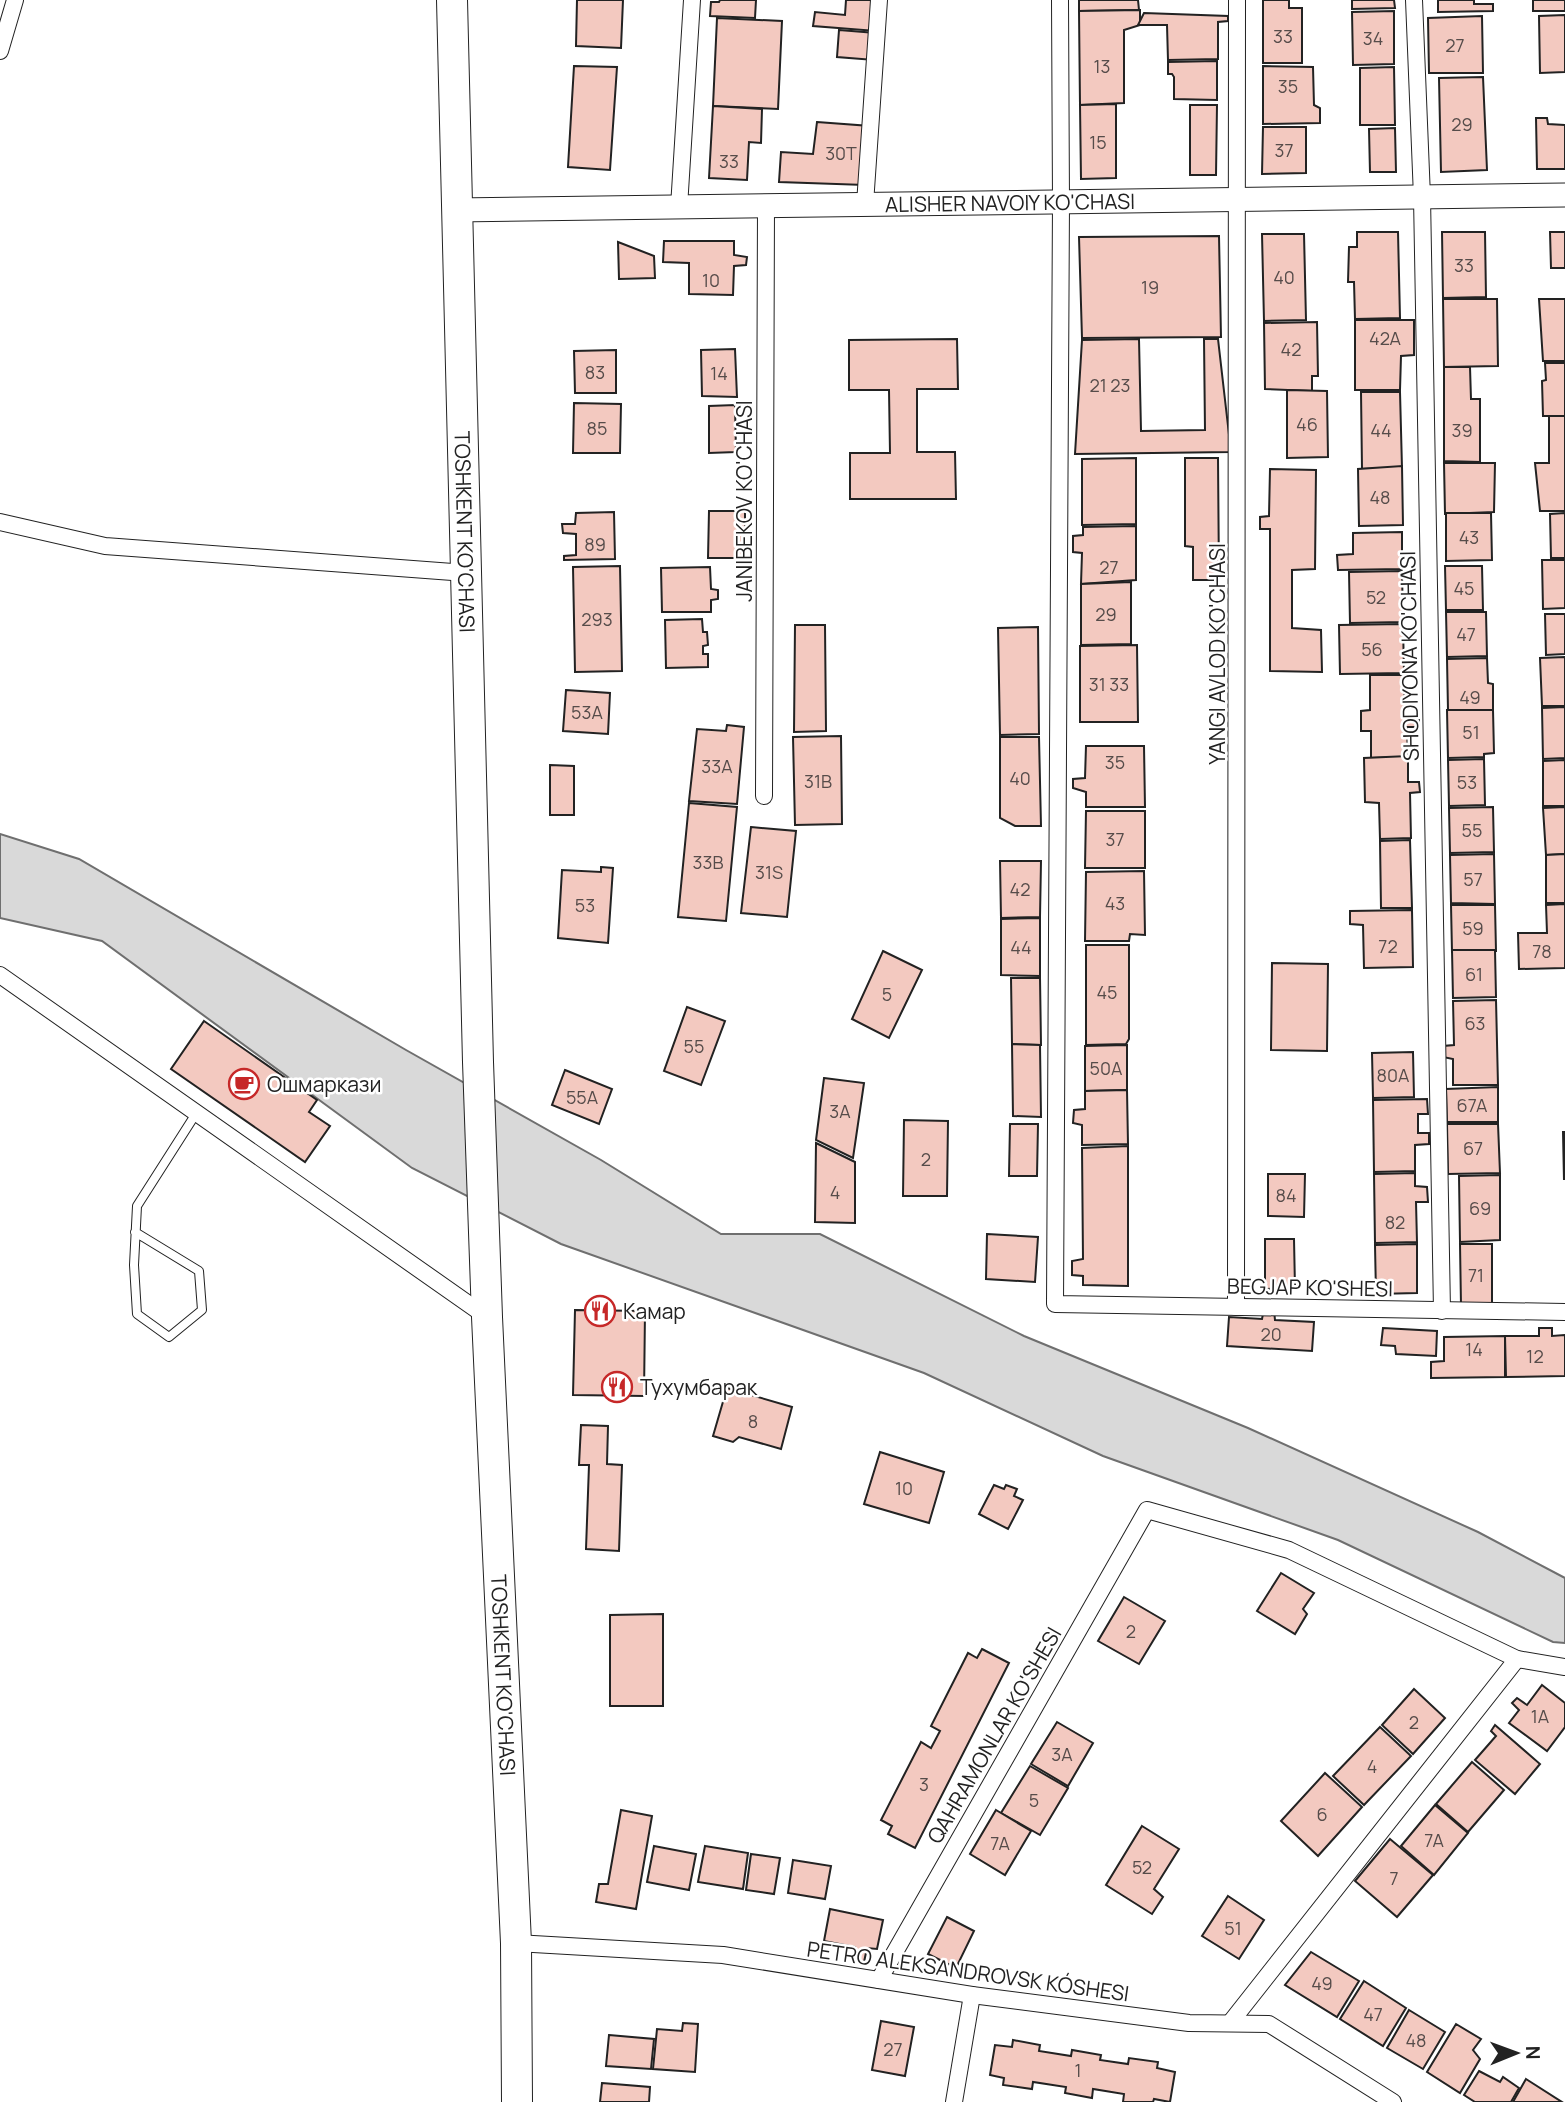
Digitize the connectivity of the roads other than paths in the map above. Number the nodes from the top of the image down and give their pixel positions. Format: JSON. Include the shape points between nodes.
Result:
{"nodes":[{"id":1,"x":15,"y":0,"type":"edge"},
{"id":2,"x":452,"y":0,"type":"edge"},
{"id":3,"x":692,"y":0,"type":"edge"},
{"id":4,"x":879,"y":0,"type":"edge"},
{"id":5,"x":1060,"y":0,"type":"edge"},
{"id":6,"x":1237,"y":0,"type":"edge"},
{"id":7,"x":1414,"y":0,"type":"edge"},
{"id":8,"x":0,"y":51,"type":"edge"},
{"id":9,"x":1565,"y":195,"type":"edge"},
{"id":10,"x":1422,"y":197,"type":"junction"},
{"id":11,"x":1238,"y":199,"type":"junction"},
{"id":12,"x":1061,"y":202,"type":"junction"},
{"id":13,"x":865,"y":204,"type":"junction"},
{"id":14,"x":766,"y":206,"type":"junction"},
{"id":15,"x":679,"y":207,"type":"junction"},
{"id":16,"x":456,"y":210,"type":"junction"},
{"id":17,"x":0,"y":522,"type":"edge"},
{"id":18,"x":466,"y":573,"type":"junction"},
{"id":19,"x":764,"y":796,"type":"dead end"},
{"id":20,"x":0,"y":975,"type":"edge"},
{"id":21,"x":197,"y":1112,"type":"junction"},
{"id":22,"x":135,"y":1232,"type":"junction"},
{"id":23,"x":1236,"y":1307,"type":"junction"},
{"id":24,"x":1442,"y":1311,"type":"junction"},
{"id":25,"x":1565,"y":1312,"type":"edge"},
{"id":26,"x":487,"y":1317,"type":"junction"},
{"id":27,"x":1517,"y":1659,"type":"junction"},
{"id":28,"x":1565,"y":1667,"type":"edge"},
{"id":29,"x":516,"y":1943,"type":"junction"},
{"id":30,"x":879,"y":1980,"type":"junction"},
{"id":31,"x":972,"y":1995,"type":"junction"},
{"id":32,"x":1230,"y":2023,"type":"junction"},
{"id":33,"x":517,"y":2102,"type":"edge"},
{"id":34,"x":954,"y":2102,"type":"edge"},
{"id":35,"x":1393,"y":2102,"type":"edge"}],
"edges":[{"from":1,"to":8,"type":"street"},
{"from":2,"to":16,"type":"highway","name":"TOSHKENT KO'CHASI"},
{"from":3,"to":15,"type":"street"},
{"from":4,"to":13,"type":"street"},
{"from":5,"to":12,"type":"street"},
{"from":6,"to":11,"type":"street","name":"YANGI AVLOD KO'CHASI"},
{"from":7,"to":10,"type":"street","name":"SHODIYONA KO'CHASI"},
{"from":9,"to":10,"type":"street","name":"ALISHER NAVOIY KO'CHASI"},
{"from":10,"to":11,"type":"street","name":"ALISHER NAVOIY KO'CHASI"},
{"from":10,"to":24,"type":"street","name":"SHODIYONA KO'CHASI"},
{"from":11,"to":12,"type":"street","name":"ALISHER NAVOIY KO'CHASI"},
{"from":11,"to":23,"type":"street","name":"YANGI AVLOD KO'CHASI"},
{"from":12,"to":13,"type":"street","name":"ALISHER NAVOIY KO'CHASI"},
{"from":12,"to":23,"type":"street","name":"BEGJAP KO'SHESI","via":[[1055,1304]]},
{"from":13,"to":14,"type":"street","name":"ALISHER NAVOIY KO'CHASI"},
{"from":14,"to":15,"type":"street","name":"ALISHER NAVOIY KO'CHASI"},
{"from":14,"to":19,"type":"street","name":"JANIBEKOV KO'CHASI"},
{"from":15,"to":16,"type":"street","name":"ALISHER NAVOIY KO'CHASI"},
{"from":16,"to":18,"type":"highway","name":"TOSHKENT KO'CHASI"},
{"from":17,"to":18,"type":"street","via":[[104,546]]},
{"from":18,"to":26,"type":"highway","name":"TOSHKENT KO'CHASI"},
{"from":20,"to":21,"type":"street"},
{"from":21,"to":22,"type":"lane","via":[[137,1206]]},
{"from":21,"to":26,"type":"street"},
{"from":22,"to":22,"type":"lane","via":[[137,1314],[169,1337],[202,1310],[199,1271]]},
{"from":23,"to":24,"type":"street","name":"BEGJAP KO'SHESI"},
{"from":24,"to":25,"type":"street","name":"BEGJAP KO'SHESI"},
{"from":26,"to":29,"type":"highway","name":"TOSHKENT KO'CHASI"},
{"from":27,"to":28,"type":"street"},
{"from":27,"to":30,"type":"street","name":"QAHRAMONLAR KO'SHESI","via":[[1289,1550],[1147,1510]]},
{"from":27,"to":32,"type":"street"},
{"from":29,"to":30,"type":"street","name":"PETRO ALEKSANDROVSK KÓSHESI","via":[[723,1955]]},
{"from":29,"to":33,"type":"highway","name":"TOSHKENT KO'CHASI"},
{"from":30,"to":31,"type":"street","name":"PETRO ALEKSANDROVSK KÓSHESI"},
{"from":31,"to":32,"type":"street","name":"PETRO ALEKSANDROVSK KÓSHESI","via":[[1189,2023]]},
{"from":31,"to":34,"type":"street"},
{"from":32,"to":35,"type":"street","name":"PETRO ALEKSANDROVSK KÓSHESI","via":[[1269,2024]]}]}
